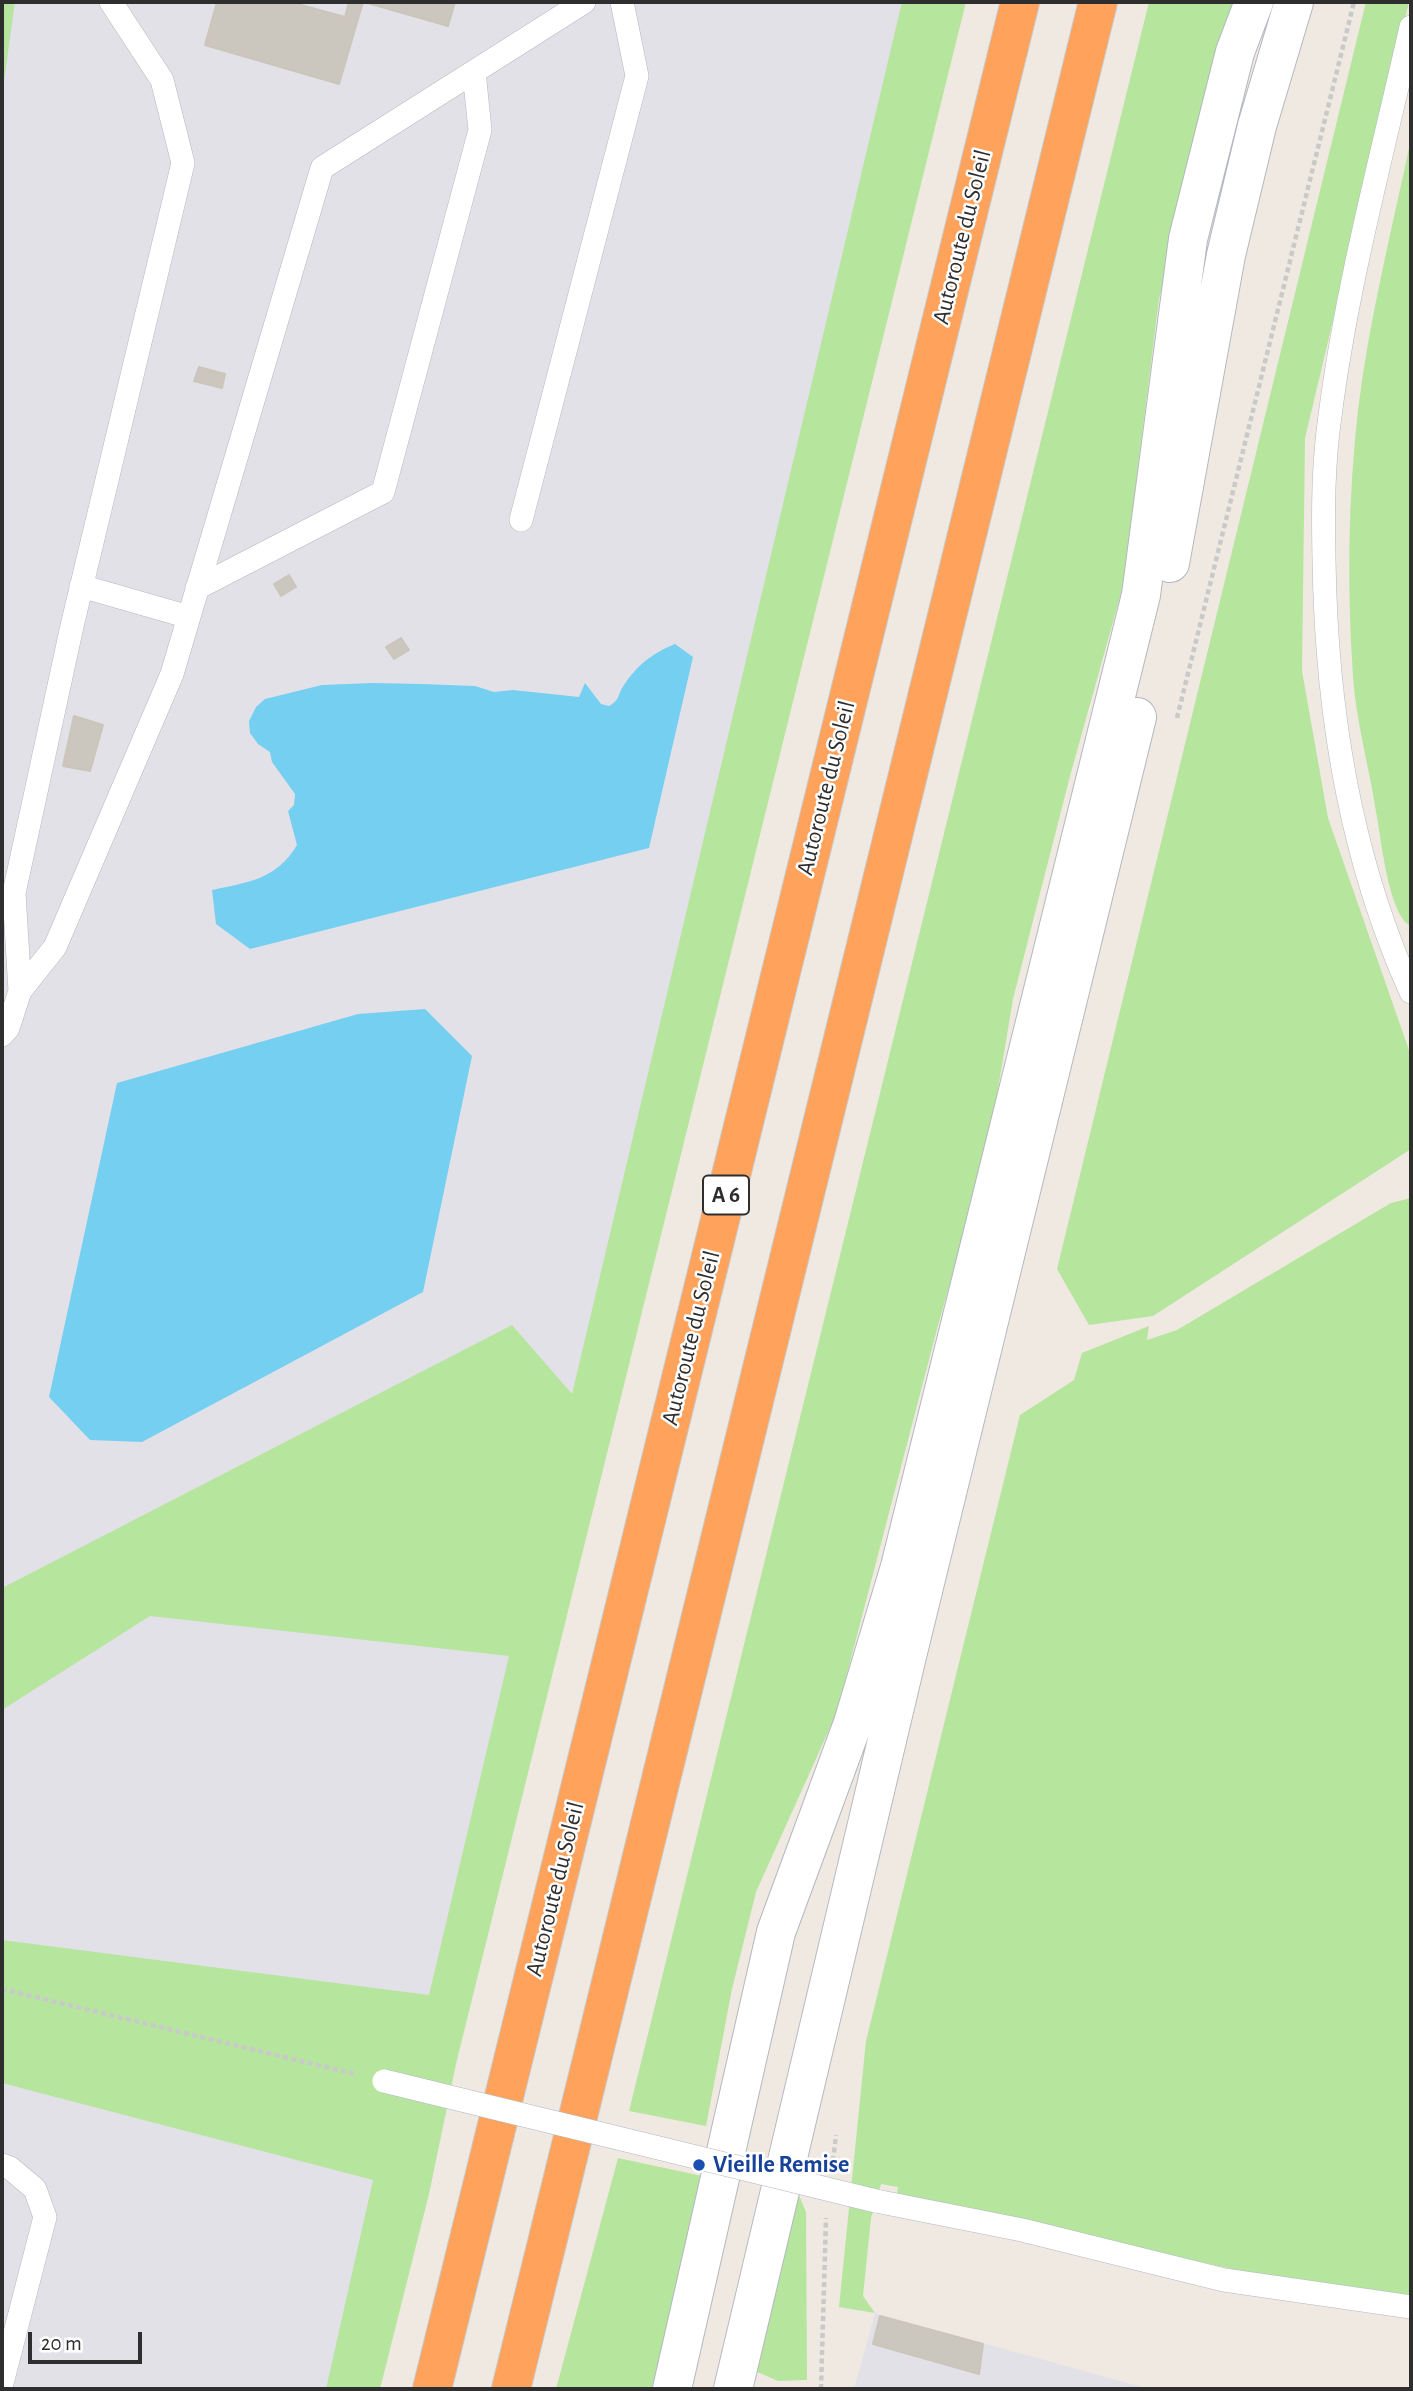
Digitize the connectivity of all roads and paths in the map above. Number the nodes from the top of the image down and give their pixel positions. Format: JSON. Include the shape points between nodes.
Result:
{"nodes":[{"id":1,"x":111,"y":2,"type":"edge"},
{"id":2,"x":584,"y":2,"type":"edge"},
{"id":3,"x":622,"y":2,"type":"edge"},
{"id":4,"x":1020,"y":2,"type":"edge"},
{"id":5,"x":1098,"y":2,"type":"edge"},
{"id":6,"x":1254,"y":2,"type":"edge"},
{"id":7,"x":1294,"y":2,"type":"edge"},
{"id":8,"x":1354,"y":2,"type":"edge"},
{"id":9,"x":1411,"y":27,"type":"edge"},
{"id":10,"x":474,"y":72,"type":"junction"},
{"id":11,"x":521,"y":520,"type":"dead end"},
{"id":12,"x":81,"y":586,"type":"junction"},
{"id":13,"x":197,"y":587,"type":"junction"},
{"id":14,"x":189,"y":617,"type":"junction"},
{"id":15,"x":1175,"y":727,"type":"dead end"},
{"id":16,"x":12,"y":860,"type":"edge"},
{"id":17,"x":20,"y":991,"type":"junction"},
{"id":18,"x":1411,"y":992,"type":"edge"},
{"id":19,"x":2,"y":1035,"type":"edge"},
{"id":20,"x":2,"y":1989,"type":"edge"},
{"id":21,"x":384,"y":2081,"type":"joint"},
{"id":22,"x":837,"y":2126,"type":"dead end"},
{"id":23,"x":2,"y":2165,"type":"edge"},
{"id":24,"x":832,"y":2166,"type":"dead end"},
{"id":25,"x":827,"y":2207,"type":"dead end"},
{"id":26,"x":1411,"y":2306,"type":"edge"},
{"id":27,"x":2,"y":2383,"type":"edge"},
{"id":28,"x":432,"y":2389,"type":"edge"},
{"id":29,"x":511,"y":2389,"type":"edge"},
{"id":30,"x":671,"y":2389,"type":"edge"},
{"id":31,"x":733,"y":2389,"type":"edge"},
{"id":32,"x":821,"y":2389,"type":"edge"}],
"edges":[{"from":1,"to":12,"type":"lane","via":[[162,79],[183,163]]},
{"from":2,"to":10,"type":"lane"},
{"from":3,"to":11,"type":"lane","via":[[637,76]]},
{"from":4,"to":28,"type":"highway","name":"Autoroute du Soleil","number":"A 6"},
{"from":5,"to":29,"type":"highway"},
{"from":6,"to":30,"type":"main road","via":[[1235,52],[1188,239],[1141,594],[900,1567],[853,1723],[776,1932]]},
{"from":7,"to":31,"type":"main road","via":[[1257,126],[1226,255],[1164,596],[1122,785],[907,1656]]},
{"from":8,"to":15,"type":"path"},
{"from":9,"to":18,"type":"lane","via":[[1350,292],[1323,486],[1329,664],[1352,814],[1368,876]]},
{"from":10,"to":13,"type":"lane","via":[[322,168]]},
{"from":10,"to":13,"type":"lane","via":[[480,130],[383,492]]},
{"from":12,"to":14,"type":"lane"},
{"from":12,"to":16,"type":"lane"},
{"from":13,"to":14,"type":"lane"},
{"from":14,"to":17,"type":"lane","via":[[172,674],[55,947]]},
{"from":16,"to":17,"type":"lane"},
{"from":17,"to":19,"type":"lane"},
{"from":20,"to":21,"type":"path"},
{"from":21,"to":26,"type":"lane","bridge":true,"via":[[1224,2280]]},
{"from":22,"to":24,"type":"path"},
{"from":23,"to":27,"type":"lane","via":[[35,2189],[45,2217]]},
{"from":25,"to":32,"type":"path"}]}
